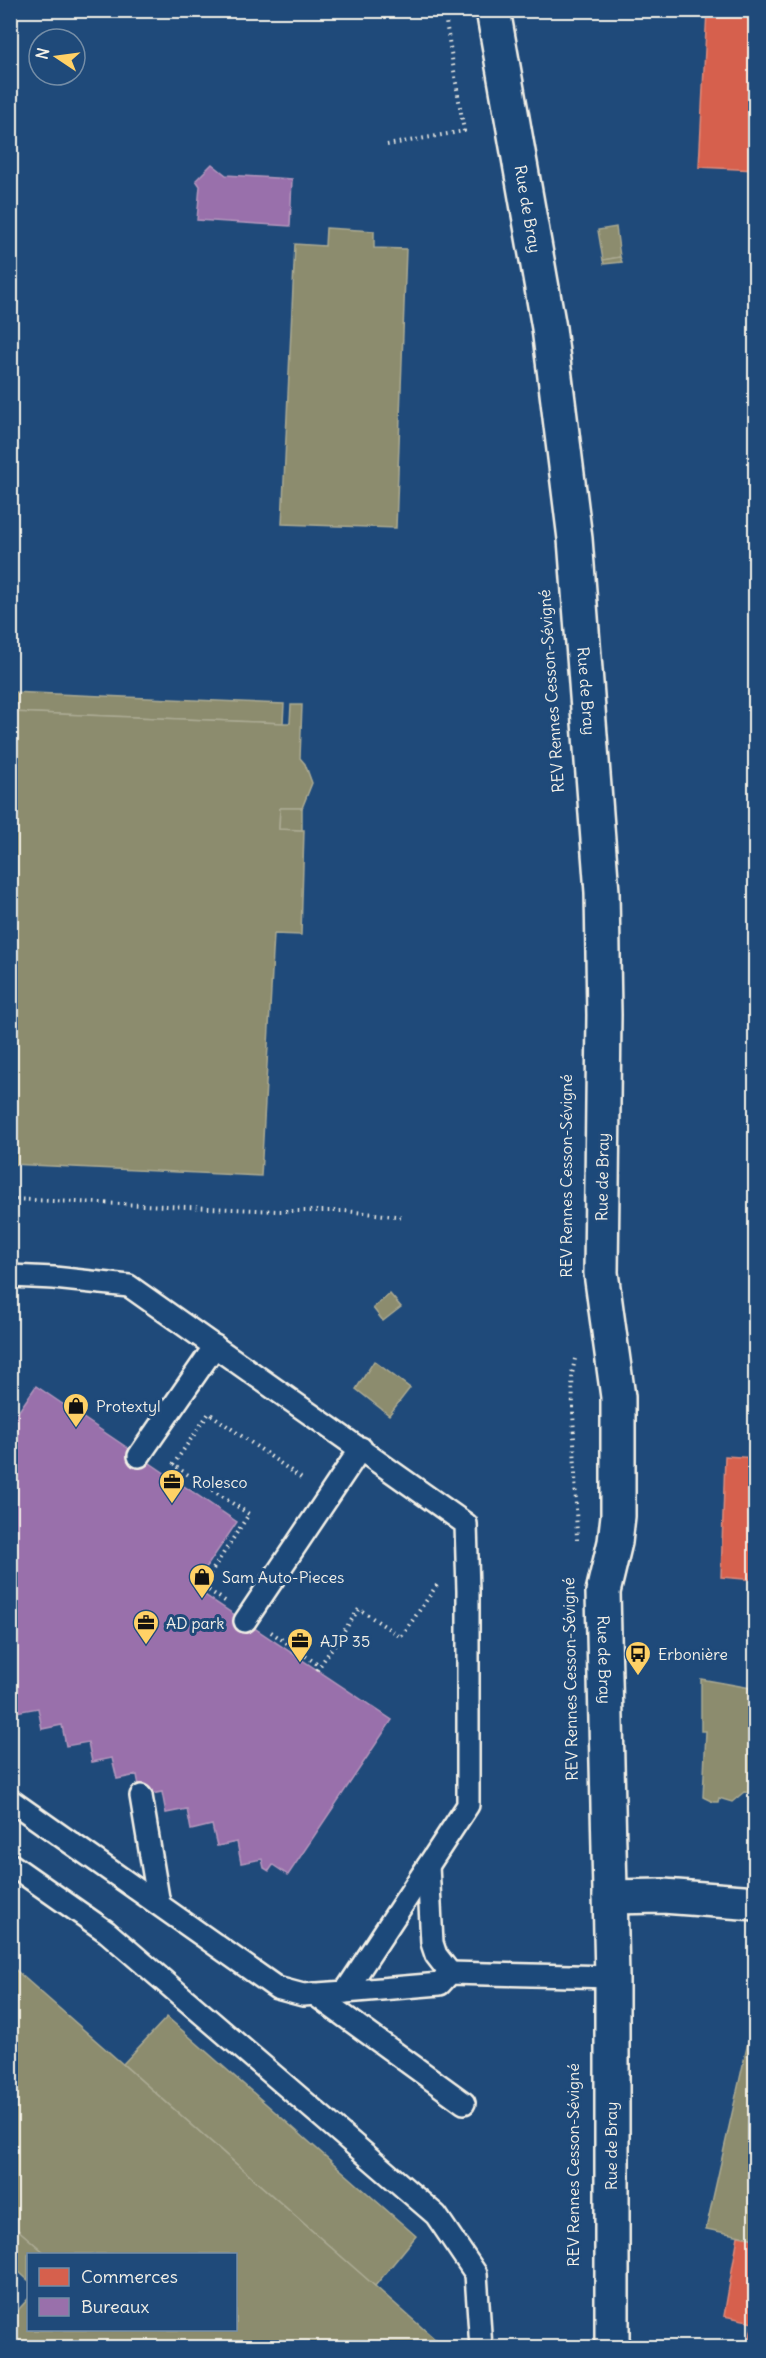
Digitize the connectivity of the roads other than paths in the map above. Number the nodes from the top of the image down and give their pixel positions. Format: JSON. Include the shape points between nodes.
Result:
{"nodes":[{"id":1,"x":493,"y":10,"type":"edge"},
{"id":2,"x":10,"y":1276,"type":"edge"},
{"id":3,"x":215,"y":1346,"type":"junction"},
{"id":4,"x":361,"y":1448,"type":"junction"},
{"id":5,"x":139,"y":1456,"type":"dead end"},
{"id":6,"x":246,"y":1619,"type":"road end"},
{"id":7,"x":141,"y":1796,"type":"dead end"},
{"id":8,"x":10,"y":1800,"type":"edge"},
{"id":9,"x":10,"y":1864,"type":"edge"},
{"id":10,"x":428,"y":1866,"type":"junction"},
{"id":11,"x":610,"y":1897,"type":"junction"},
{"id":12,"x":756,"y":1903,"type":"edge"},
{"id":13,"x":159,"y":1904,"type":"junction"},
{"id":14,"x":450,"y":1973,"type":"junction"},
{"id":15,"x":612,"y":1977,"type":"junction"},
{"id":16,"x":345,"y":1992,"type":"junction"},
{"id":17,"x":314,"y":1994,"type":"junction"},
{"id":18,"x":464,"y":2103,"type":"dead end"},
{"id":19,"x":481,"y":2348,"type":"edge"},
{"id":20,"x":612,"y":2348,"type":"edge"}],
"edges":[{"from":1,"to":11,"type":"street","name":"Rue de Bray","via":[[549,328],[575,539],[602,892],[601,1273],[618,1397],[618,1516],[603,1592]]},
{"from":2,"to":3,"type":"lane","via":[[129,1286]]},
{"from":3,"to":4,"type":"lane"},
{"from":3,"to":5,"type":"lane"},
{"from":4,"to":6,"type":"lane"},
{"from":4,"to":10,"type":"lane","via":[[466,1524],[468,1805]]},
{"from":7,"to":13,"type":"lane"},
{"from":8,"to":13,"type":"lane"},
{"from":9,"to":19,"type":"lane","via":[[107,1932],[436,2215],[476,2274]]},
{"from":10,"to":14,"type":"lane","via":[[432,1943]]},
{"from":10,"to":16,"type":"lane"},
{"from":11,"to":12,"type":"street","via":[[663,1896]]},
{"from":11,"to":15,"type":"street","name":"Rue de Bray"},
{"from":13,"to":17,"type":"lane","via":[[277,1988]]},
{"from":14,"to":15,"type":"lane"},
{"from":14,"to":16,"type":"lane","via":[[440,1984]]},
{"from":15,"to":20,"type":"street","name":"Rue de Bray"},
{"from":16,"to":17,"type":"lane"},
{"from":17,"to":18,"type":"lane"}]}
